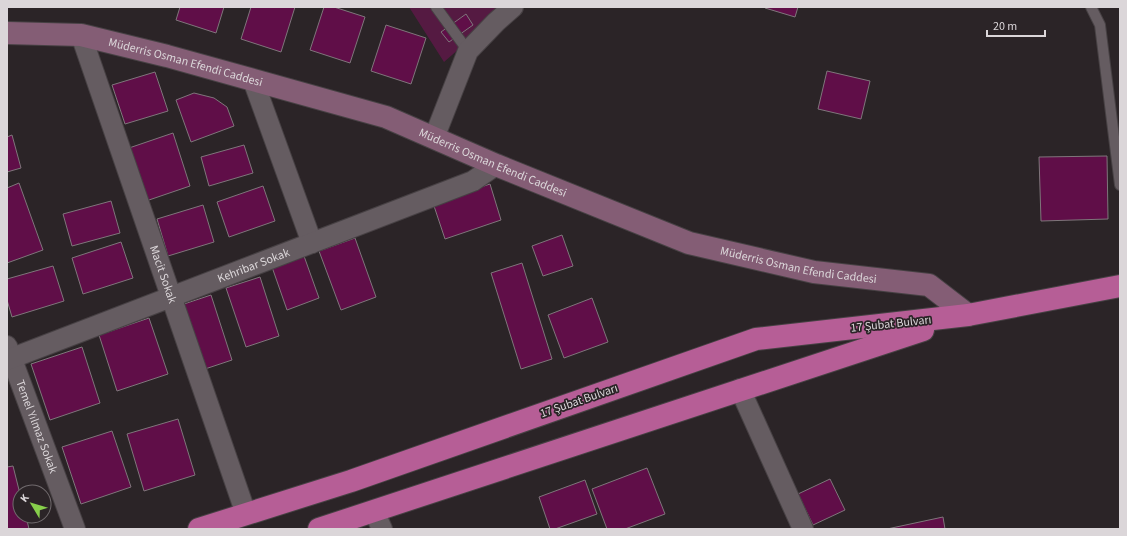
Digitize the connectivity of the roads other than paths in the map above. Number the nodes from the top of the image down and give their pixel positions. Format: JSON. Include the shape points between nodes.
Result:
{"nodes":[{"id":1,"x":436,"y":7,"type":"edge"},
{"id":2,"x":513,"y":7,"type":"edge"},
{"id":3,"x":1091,"y":7,"type":"edge"},
{"id":4,"x":7,"y":33,"type":"edge"},
{"id":5,"x":81,"y":34,"type":"junction"},
{"id":6,"x":468,"y":51,"type":"junction"},
{"id":7,"x":253,"y":80,"type":"junction"},
{"id":8,"x":434,"y":138,"type":"junction"},
{"id":9,"x":496,"y":166,"type":"junction"},
{"id":10,"x":1120,"y":185,"type":"edge"},
{"id":11,"x":312,"y":243,"type":"junction"},
{"id":12,"x":1120,"y":286,"type":"edge"},
{"id":13,"x":171,"y":297,"type":"junction"},
{"id":14,"x":968,"y":315,"type":"junction"},
{"id":15,"x":8,"y":355,"type":"edge"},
{"id":16,"x":740,"y":389,"type":"junction"},
{"id":17,"x":246,"y":514,"type":"junction"},
{"id":18,"x":378,"y":520,"type":"edge"},
{"id":19,"x":75,"y":529,"type":"edge"},
{"id":20,"x":199,"y":529,"type":"edge"},
{"id":21,"x":319,"y":529,"type":"edge"},
{"id":22,"x":803,"y":529,"type":"edge"}],
"edges":[{"from":1,"to":6,"type":"lane"},
{"from":2,"to":6,"type":"street"},
{"from":3,"to":10,"type":"lane","via":[[1100,25]]},
{"from":4,"to":5,"type":"main road","name":"Müderris Osman Efendi Caddesi"},
{"from":5,"to":7,"type":"main road","name":"Müderris Osman Efendi Caddesi"},
{"from":5,"to":13,"type":"street","name":"Macit Sokak"},
{"from":6,"to":8,"type":"street"},
{"from":7,"to":8,"type":"main road","name":"Müderris Osman Efendi Caddesi","via":[[386,117]]},
{"from":7,"to":11,"type":"street"},
{"from":8,"to":9,"type":"main road","name":"Müderris Osman Efendi Caddesi"},
{"from":9,"to":11,"type":"street","name":"Kehribar Sokak","via":[[473,181]]},
{"from":9,"to":14,"type":"main road","name":"Müderris Osman Efendi Caddesi","via":[[690,242],[814,272],[929,285]]},
{"from":11,"to":13,"type":"street","name":"Kehribar Sokak"},
{"from":12,"to":14,"type":"highway","name":"17 Şubat Bulvarı"},
{"from":13,"to":15,"type":"street","name":"Kehribar Sokak"},
{"from":13,"to":17,"type":"street","name":"Macit Sokak"},
{"from":14,"to":16,"type":"highway","name":"17 Şubat Bulvarı"},
{"from":14,"to":17,"type":"highway","name":"17 Şubat Bulvarı","via":[[756,339],[351,481]]},
{"from":15,"to":19,"type":"street","name":"Temel Yılmaz Sokak"},
{"from":16,"to":18,"type":"highway","name":"17 Şubat Bulvarı"},
{"from":16,"to":22,"type":"street"},
{"from":17,"to":20,"type":"highway","name":"17 Şubat Bulvarı"},
{"from":18,"to":21,"type":"highway","name":"17 Şubat Bulvarı"}]}
